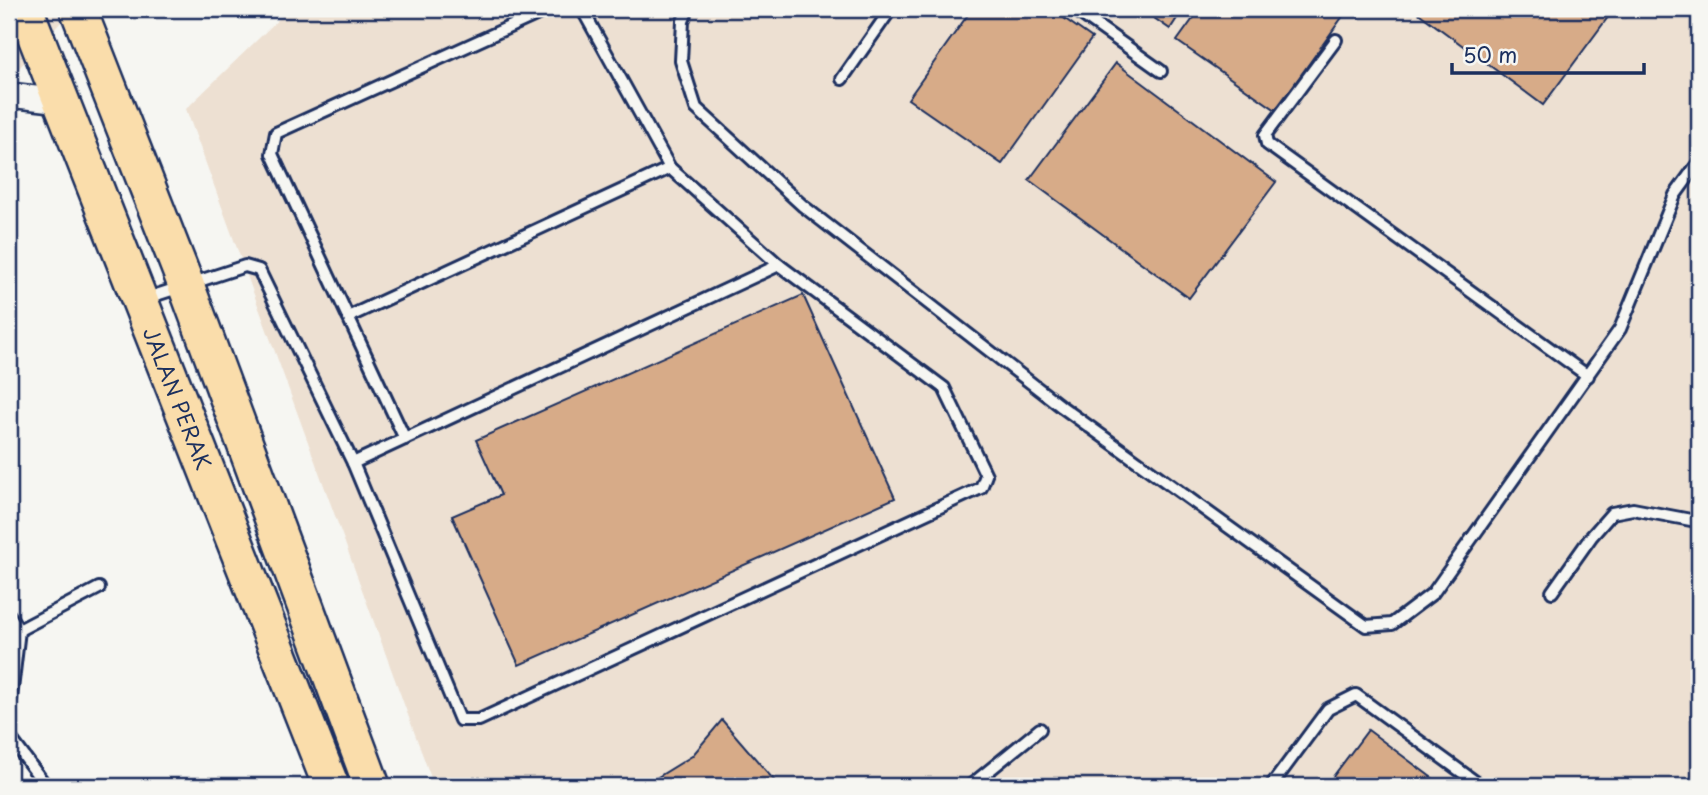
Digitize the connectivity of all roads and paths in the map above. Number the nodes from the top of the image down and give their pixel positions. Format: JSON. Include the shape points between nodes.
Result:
{"nodes":[{"id":1,"x":78,"y":9,"type":"edge"},
{"id":2,"x":549,"y":9,"type":"edge"},
{"id":3,"x":582,"y":9,"type":"edge"},
{"id":4,"x":688,"y":9,"type":"edge"},
{"id":5,"x":891,"y":9,"type":"edge"},
{"id":6,"x":1074,"y":9,"type":"edge"},
{"id":7,"x":21,"y":18,"type":"edge"},
{"id":8,"x":1336,"y":40,"type":"dead end"},
{"id":9,"x":96,"y":56,"type":"junction"},
{"id":10,"x":1161,"y":71,"type":"dead end"},
{"id":11,"x":842,"y":79,"type":"dead end"},
{"id":12,"x":9,"y":95,"type":"edge"},
{"id":13,"x":67,"y":116,"type":"junction"},
{"id":14,"x":1699,"y":163,"type":"edge"},
{"id":15,"x":670,"y":168,"type":"junction"},
{"id":16,"x":779,"y":265,"type":"junction"},
{"id":17,"x":186,"y":285,"type":"junction"},
{"id":18,"x":139,"y":301,"type":"junction"},
{"id":19,"x":348,"y":317,"type":"junction"},
{"id":20,"x":1588,"y":376,"type":"junction"},
{"id":21,"x":405,"y":439,"type":"junction"},
{"id":22,"x":353,"y":463,"type":"junction"},
{"id":23,"x":1698,"y":521,"type":"edge"},
{"id":24,"x":99,"y":588,"type":"dead end"},
{"id":25,"x":1552,"y":592,"type":"dead end"},
{"id":26,"x":9,"y":615,"type":"edge"},
{"id":27,"x":19,"y":630,"type":"junction"},
{"id":28,"x":9,"y":703,"type":"edge"},
{"id":29,"x":1040,"y":729,"type":"dead end"},
{"id":30,"x":9,"y":736,"type":"edge"},
{"id":31,"x":46,"y":786,"type":"edge"},
{"id":32,"x":331,"y":786,"type":"edge"},
{"id":33,"x":372,"y":786,"type":"edge"},
{"id":34,"x":970,"y":786,"type":"edge"},
{"id":35,"x":1271,"y":786,"type":"edge"},
{"id":36,"x":1481,"y":786,"type":"edge"}],
"edges":[{"from":1,"to":9,"type":"main road"},
{"from":2,"to":19,"type":"lane","via":[[276,133],[272,154]]},
{"from":3,"to":15,"type":"lane"},
{"from":4,"to":20,"type":"lane","via":[[681,61],[696,108],[803,206],[1062,407],[1366,626],[1392,624],[1433,593]]},
{"from":5,"to":11,"type":"lane"},
{"from":6,"to":10,"type":"lane"},
{"from":7,"to":13,"type":"main road","name":"JALAN PERAK"},
{"from":8,"to":20,"type":"lane","via":[[1265,135],[1267,144]]},
{"from":9,"to":13,"type":"main road","via":[[81,67]]},
{"from":9,"to":17,"type":"main road"},
{"from":12,"to":13,"type":"street"},
{"from":13,"to":18,"type":"main road","name":"JALAN PERAK"},
{"from":14,"to":20,"type":"lane","via":[[1675,195],[1620,329]]},
{"from":15,"to":16,"type":"lane"},
{"from":15,"to":19,"type":"lane"},
{"from":16,"to":21,"type":"lane"},
{"from":16,"to":22,"type":"lane","via":[[944,388],[986,475],[981,488],[480,720],[460,720]]},
{"from":17,"to":18,"type":"lane"},
{"from":17,"to":22,"type":"lane","via":[[245,266],[260,270]]},
{"from":17,"to":33,"type":"main road"},
{"from":18,"to":32,"type":"main road","name":"JALAN PERAK"},
{"from":19,"to":21,"type":"lane"},
{"from":21,"to":22,"type":"lane"},
{"from":23,"to":25,"type":"lane","via":[[1633,509],[1612,513]]},
{"from":24,"to":27,"type":"lane"},
{"from":26,"to":27,"type":"lane"},
{"from":27,"to":28,"type":"lane"},
{"from":29,"to":34,"type":"lane"},
{"from":30,"to":31,"type":"lane"},
{"from":35,"to":36,"type":"lane","via":[[1328,709],[1356,695]]}]}
